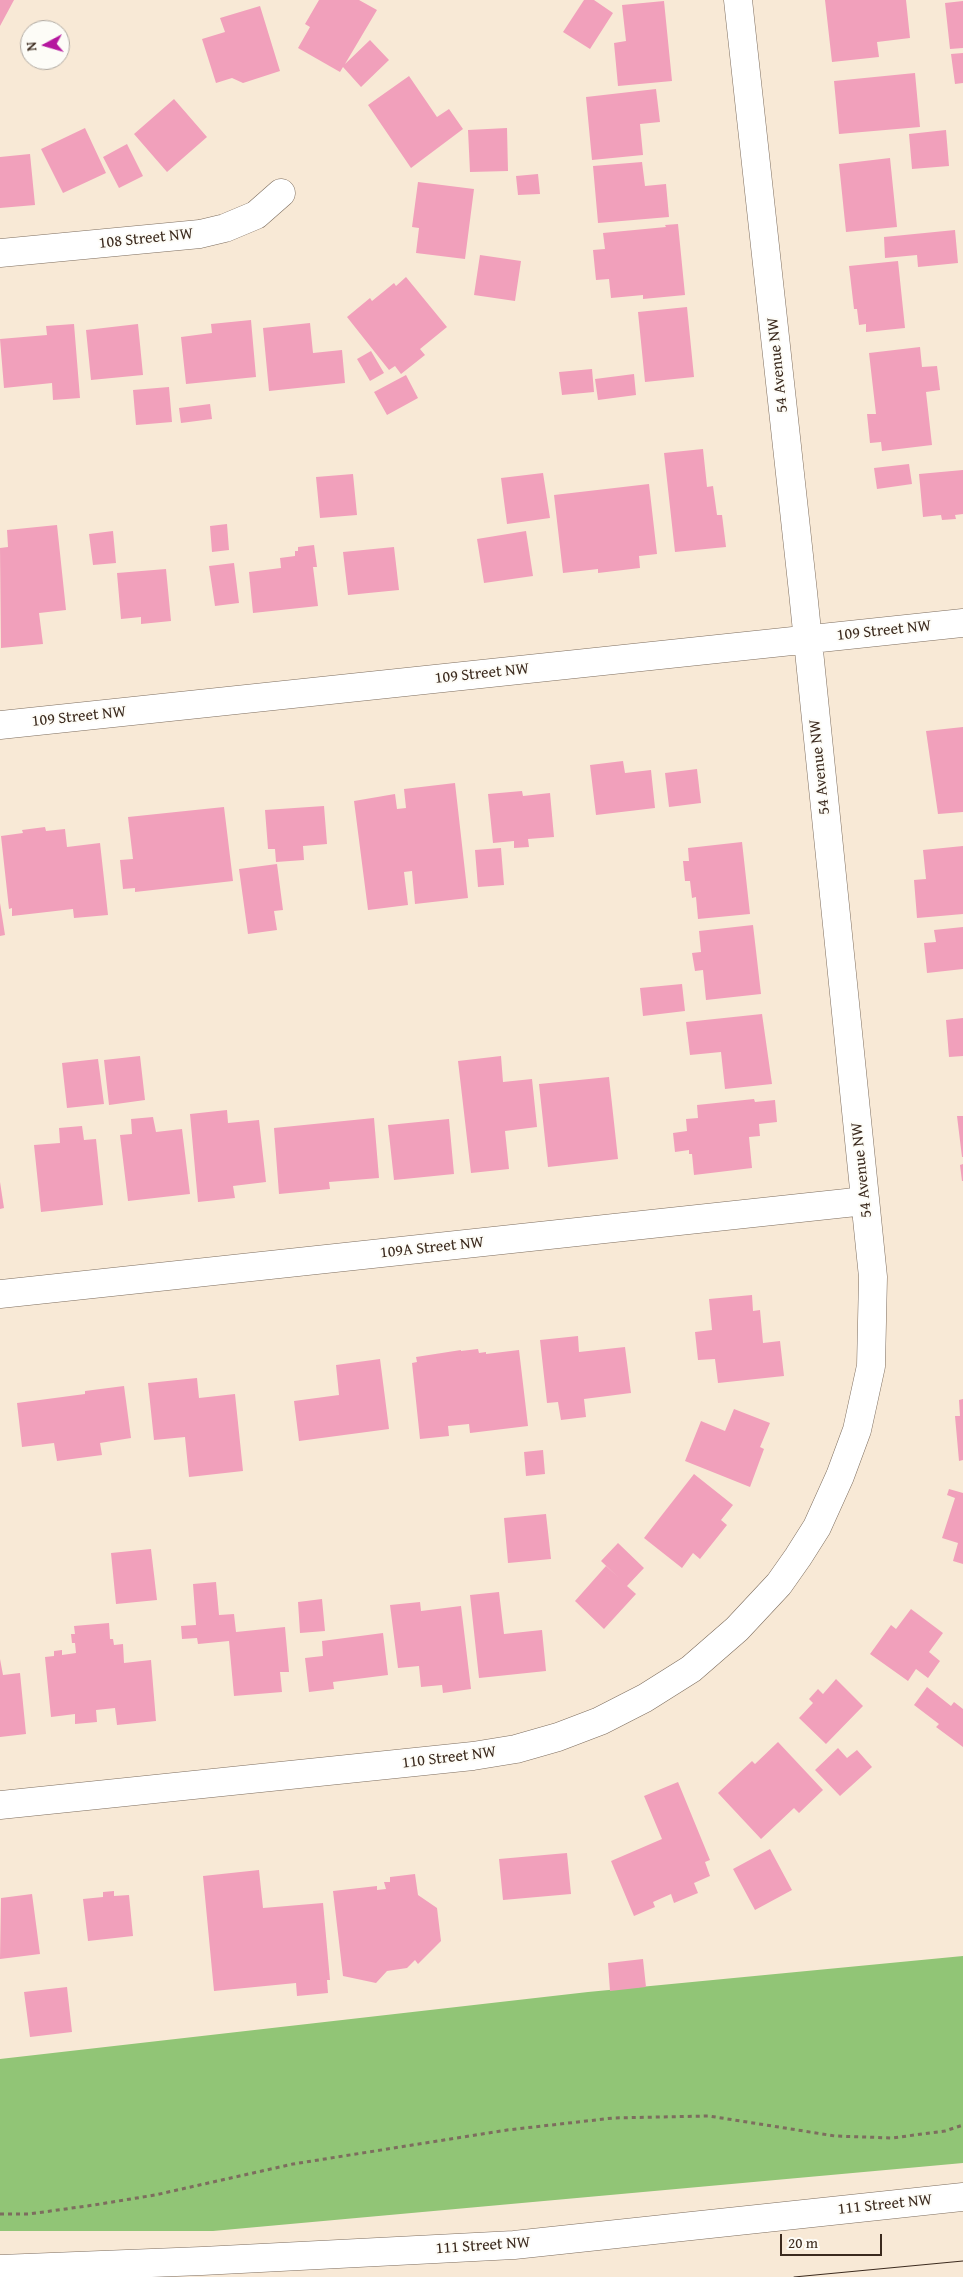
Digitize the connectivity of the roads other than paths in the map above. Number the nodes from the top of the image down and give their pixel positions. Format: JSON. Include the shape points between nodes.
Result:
{"nodes":[{"id":1,"x":738,"y":0,"type":"edge"},
{"id":2,"x":281,"y":193,"type":"dead end"},
{"id":3,"x":0,"y":254,"type":"edge"},
{"id":4,"x":963,"y":623,"type":"edge"},
{"id":5,"x":807,"y":640,"type":"junction"},
{"id":6,"x":0,"y":725,"type":"edge"},
{"id":7,"x":865,"y":1201,"type":"junction"},
{"id":8,"x":0,"y":1294,"type":"edge"},
{"id":9,"x":816,"y":1527,"type":"joint"},
{"id":10,"x":0,"y":1805,"type":"edge"},
{"id":11,"x":963,"y":2197,"type":"edge"},
{"id":12,"x":0,"y":2269,"type":"edge"}],
"edges":[{"from":1,"to":5,"type":"street","name":"54 Avenue NW"},
{"from":2,"to":3,"type":"street","name":"108 Street NW","via":[[256,215],[200,234]]},
{"from":4,"to":5,"type":"street","name":"109 Street NW"},
{"from":5,"to":6,"type":"street","name":"109 Street NW"},
{"from":5,"to":7,"type":"street","name":"54 Avenue NW"},
{"from":7,"to":8,"type":"street","name":"109A Street NW"},
{"from":7,"to":9,"type":"street","name":"54 Avenue NW","via":[[873,1277],[870,1366],[857,1430]]},
{"from":9,"to":10,"type":"street","name":"110 Street NW","via":[[778,1584],[737,1629],[691,1669],[645,1698],[600,1721],[558,1737],[516,1749],[473,1756]]},
{"from":11,"to":12,"type":"street","name":"111 Street NW","via":[[514,2245]]}]}
